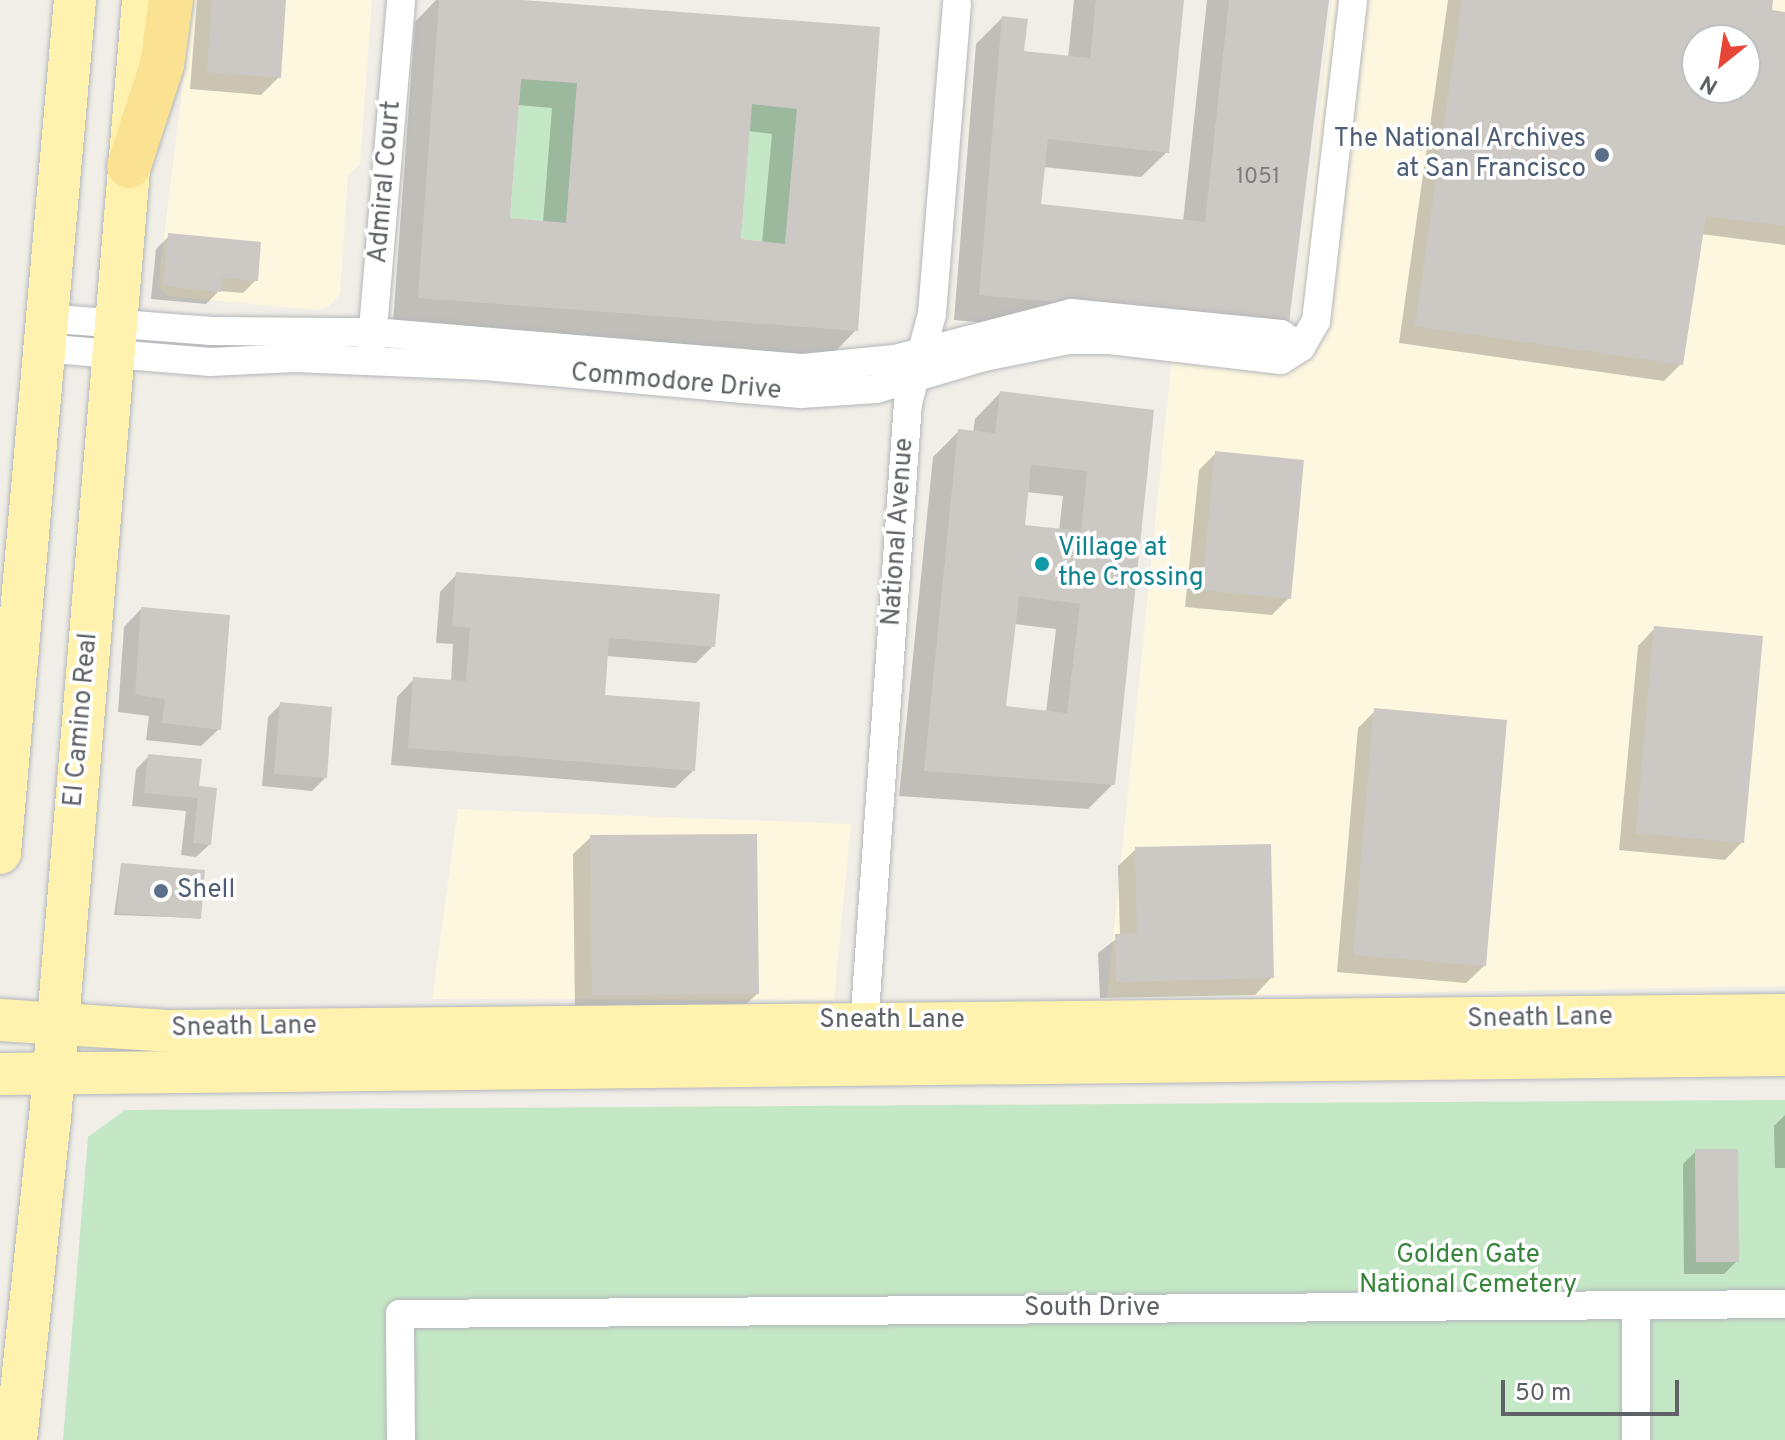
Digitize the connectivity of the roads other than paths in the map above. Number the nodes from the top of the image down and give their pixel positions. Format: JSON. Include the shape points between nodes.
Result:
{"nodes":[{"id":1,"x":75,"y":0,"type":"edge"},
{"id":2,"x":143,"y":0,"type":"edge"},
{"id":3,"x":171,"y":0,"type":"edge"},
{"id":4,"x":401,"y":0,"type":"edge"},
{"id":5,"x":1353,"y":0,"type":"edge"},
{"id":6,"x":957,"y":4,"type":"dead end"},
{"id":7,"x":129,"y":166,"type":"junction"},
{"id":8,"x":373,"y":332,"type":"junction"},
{"id":9,"x":42,"y":333,"type":"junction"},
{"id":10,"x":112,"y":338,"type":"junction"},
{"id":11,"x":1301,"y":347,"type":"junction"},
{"id":12,"x":926,"y":351,"type":"junction"},
{"id":13,"x":370,"y":364,"type":"junction"},
{"id":14,"x":669,"y":370,"type":"junction"},
{"id":15,"x":915,"y":379,"type":"junction"},
{"id":16,"x":0,"y":853,"type":"edge"},
{"id":17,"x":1785,"y":1015,"type":"edge"},
{"id":18,"x":0,"y":1020,"type":"edge"},
{"id":19,"x":864,"y":1021,"type":"junction"},
{"id":20,"x":55,"y":1025,"type":"junction"},
{"id":21,"x":1785,"y":1055,"type":"edge"},
{"id":22,"x":861,"y":1063,"type":"junction"},
{"id":23,"x":0,"y":1074,"type":"edge"},
{"id":24,"x":53,"y":1075,"type":"junction"},
{"id":25,"x":1785,"y":1304,"type":"edge"},
{"id":26,"x":1636,"y":1305,"type":"junction"},
{"id":27,"x":16,"y":1440,"type":"edge"},
{"id":28,"x":401,"y":1440,"type":"edge"},
{"id":29,"x":1636,"y":1440,"type":"edge"}],
"edges":[{"from":1,"to":9,"type":"main road"},
{"from":2,"to":7,"type":"main road","name":"El Camino Real"},
{"from":3,"to":7,"type":"highway","via":[[162,65]]},
{"from":4,"to":8,"type":"street","name":"Admiral Court"},
{"from":5,"to":11,"type":"street","via":[[1316,321]]},
{"from":6,"to":12,"type":"street","name":"National Avenue"},
{"from":7,"to":10,"type":"main road","name":"El Camino Real"},
{"from":8,"to":10,"type":"street","name":"Commodore Drive","via":[[211,331]]},
{"from":8,"to":13,"type":"street","name":"Admiral Court"},
{"from":8,"to":14,"type":"street","name":"Commodore Drive"},
{"from":9,"to":10,"type":"street","name":"Commodore Drive"},
{"from":9,"to":16,"type":"main road"},
{"from":10,"to":13,"type":"street","name":"Commodore Drive","via":[[210,362],[295,358]]},
{"from":10,"to":20,"type":"main road","name":"El Camino Real"},
{"from":11,"to":12,"type":"street","name":"Commodore Drive","via":[[1281,334],[1071,313]]},
{"from":11,"to":15,"type":"street","name":"Commodore Drive","via":[[1281,360],[1068,340],[984,357]]},
{"from":12,"to":14,"type":"street","name":"Commodore Drive","via":[[851,367]]},
{"from":12,"to":15,"type":"street","name":"National Avenue"},
{"from":13,"to":14,"type":"street","name":"Commodore Drive"},
{"from":14,"to":15,"type":"street","name":"Commodore Drive","via":[[801,394],[876,389]]},
{"from":15,"to":19,"type":"street","name":"National Avenue","via":[[907,414]]},
{"from":17,"to":19,"type":"main road","name":"Sneath Lane"},
{"from":18,"to":20,"type":"main road","name":"Sneath Lane"},
{"from":19,"to":20,"type":"main road","name":"Sneath Lane","via":[[172,1031]]},
{"from":19,"to":22,"type":"street","name":"National Avenue"},
{"from":20,"to":24,"type":"main road","name":"El Camino Real"},
{"from":21,"to":22,"type":"main road","name":"Sneath Lane"},
{"from":22,"to":24,"type":"main road","name":"Sneath Lane"},
{"from":23,"to":24,"type":"main road","name":"Sneath Lane"},
{"from":24,"to":27,"type":"main road","name":"El Camino Real"},
{"from":25,"to":26,"type":"street","name":"South Drive"},
{"from":26,"to":28,"type":"street","name":"South Drive","via":[[400,1314]]},
{"from":26,"to":29,"type":"street"}]}
